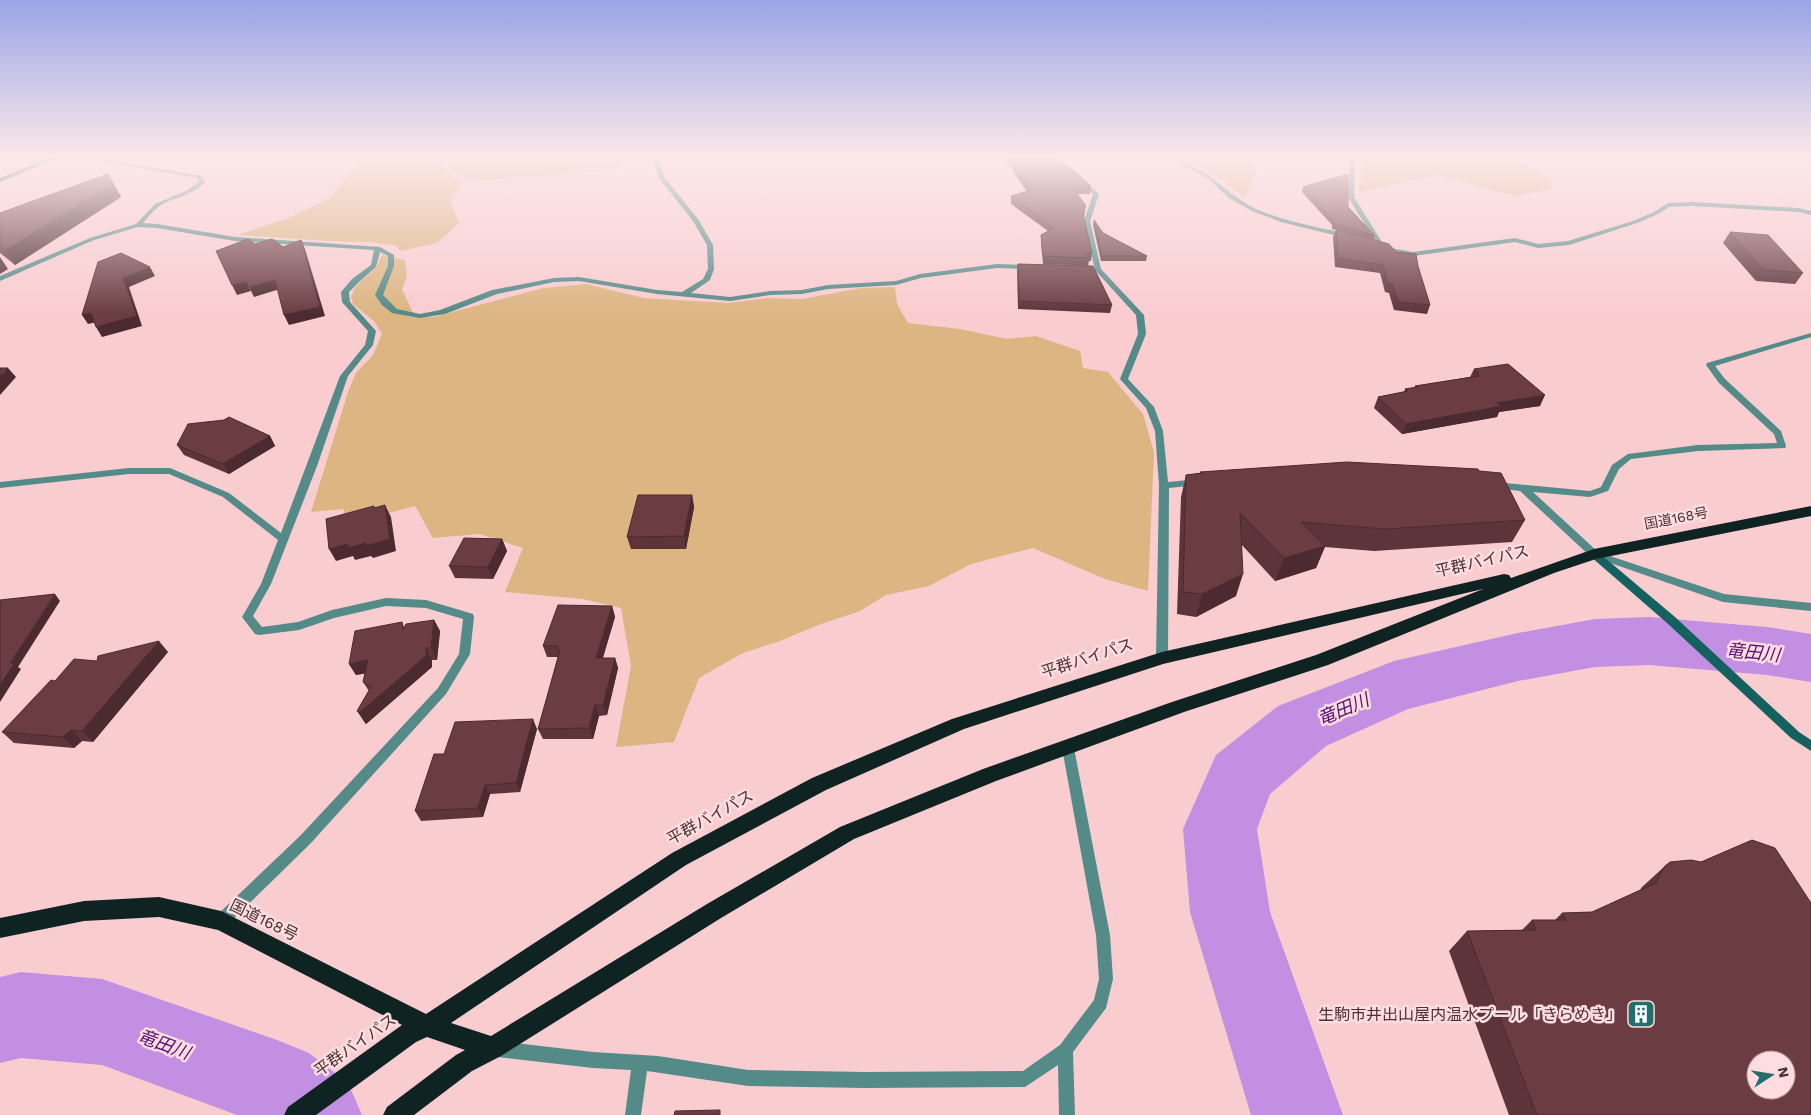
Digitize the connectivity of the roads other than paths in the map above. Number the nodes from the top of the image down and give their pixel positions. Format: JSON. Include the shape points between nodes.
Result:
{"nodes":[{"id":1,"x":150,"y":210,"type":"edge"},
{"id":2,"x":688,"y":210,"type":"edge"},
{"id":3,"x":1091,"y":210,"type":"edge"},
{"id":4,"x":1254,"y":210,"type":"edge"},
{"id":5,"x":1359,"y":210,"type":"edge"},
{"id":6,"x":1661,"y":210,"type":"edge"},
{"id":7,"x":1799,"y":210,"type":"edge"},
{"id":8,"x":1811,"y":214,"type":"edge"},
{"id":9,"x":138,"y":225,"type":"junction"},
{"id":10,"x":1354,"y":239,"type":"edge"},
{"id":11,"x":1369,"y":244,"type":"edge"},
{"id":12,"x":378,"y":248,"type":"junction"},
{"id":13,"x":1383,"y":249,"type":"junction"},
{"id":14,"x":1035,"y":267,"type":"edge"},
{"id":15,"x":0,"y":279,"type":"edge"},
{"id":16,"x":683,"y":295,"type":"junction"},
{"id":17,"x":1811,"y":335,"type":"edge"},
{"id":18,"x":1203,"y":482,"type":"edge"},
{"id":19,"x":1481,"y":483,"type":"edge"},
{"id":20,"x":0,"y":485,"type":"edge"},
{"id":21,"x":1164,"y":485,"type":"junction"},
{"id":22,"x":1523,"y":488,"type":"junction"},
{"id":23,"x":1811,"y":511,"type":"edge"},
{"id":24,"x":283,"y":539,"type":"junction"},
{"id":25,"x":1594,"y":554,"type":"junction"},
{"id":26,"x":1549,"y":569,"type":"junction"},
{"id":27,"x":1811,"y":607,"type":"edge"},
{"id":28,"x":1162,"y":658,"type":"junction"},
{"id":29,"x":1811,"y":746,"type":"edge"},
{"id":30,"x":1068,"y":748,"type":"junction"},
{"id":31,"x":221,"y":920,"type":"junction"},
{"id":32,"x":0,"y":928,"type":"edge"},
{"id":33,"x":417,"y":1030,"type":"junction"},
{"id":34,"x":493,"y":1048,"type":"junction"},
{"id":35,"x":1065,"y":1050,"type":"junction"},
{"id":36,"x":640,"y":1062,"type":"junction"},
{"id":37,"x":296,"y":1115,"type":"edge"},
{"id":38,"x":395,"y":1115,"type":"edge"},
{"id":39,"x":633,"y":1115,"type":"edge"},
{"id":40,"x":1067,"y":1115,"type":"edge"}],
"edges":[{"from":1,"to":9,"type":"street"},
{"from":2,"to":16,"type":"street","via":[[710,245],[711,269],[706,280]]},
{"from":3,"to":21,"type":"street","via":[[1088,221],[1094,270],[1140,315],[1142,334],[1124,379],[1150,407],[1159,431]]},
{"from":4,"to":10,"type":"street"},
{"from":5,"to":13,"type":"street"},
{"from":6,"to":13,"type":"street","via":[[1635,222],[1569,242],[1538,246],[1515,240],[1429,254]]},
{"from":7,"to":8,"type":"street"},
{"from":9,"to":12,"type":"street","via":[[235,239]]},
{"from":9,"to":15,"type":"street","via":[[92,239]]},
{"from":11,"to":13,"type":"street"},
{"from":12,"to":16,"type":"street","via":[[391,255],[391,266],[379,294],[395,311],[420,316],[442,312],[495,292],[554,280],[579,279]]},
{"from":12,"to":24,"type":"street","via":[[374,266],[345,292],[346,302],[372,331],[369,345],[344,376]]},
{"from":14,"to":16,"type":"street","via":[[997,266],[896,282],[730,299]]},
{"from":17,"to":22,"type":"street","via":[[1710,365],[1722,381],[1778,433],[1782,446],[1698,448],[1628,457],[1615,467],[1605,489],[1590,494]]},
{"from":18,"to":21,"type":"street"},
{"from":19,"to":22,"type":"street"},
{"from":20,"to":24,"type":"street","via":[[170,471],[226,496]]},
{"from":21,"to":28,"type":"street"},
{"from":22,"to":25,"type":"street"},
{"from":23,"to":25,"type":"highway","name":"国道168号"},
{"from":24,"to":31,"type":"street","via":[[266,584],[247,617],[259,631],[299,626],[332,614],[386,602],[426,604],[469,618],[464,654],[442,691],[305,840]]},
{"from":25,"to":26,"type":"highway","name":"国道168号"},
{"from":25,"to":27,"type":"street","via":[[1723,598]]},
{"from":25,"to":29,"type":"street"},
{"from":26,"to":28,"type":"highway","name":"平群バイパス"},
{"from":26,"to":30,"type":"highway","name":"平群バイパス","via":[[1322,660],[1178,707]]},
{"from":28,"to":33,"type":"highway","name":"平群バイパス","via":[[958,724],[819,784],[679,859]]},
{"from":30,"to":34,"type":"highway","name":"平群バイパス","via":[[990,775],[847,833],[714,910]]},
{"from":30,"to":35,"type":"street","via":[[1103,935],[1106,979],[1101,1002]]},
{"from":31,"to":32,"type":"highway","name":"国道168号","via":[[159,907],[84,911]]},
{"from":31,"to":33,"type":"highway","name":"国道168号"},
{"from":33,"to":34,"type":"highway","name":"国道168号"},
{"from":33,"to":37,"type":"highway","name":"平群バイパス"},
{"from":34,"to":36,"type":"street"},
{"from":34,"to":38,"type":"highway","name":"平群バイパス","via":[[464,1063]]},
{"from":35,"to":36,"type":"street","via":[[1025,1079],[748,1078]]},
{"from":35,"to":40,"type":"street"},
{"from":36,"to":39,"type":"street"}]}
